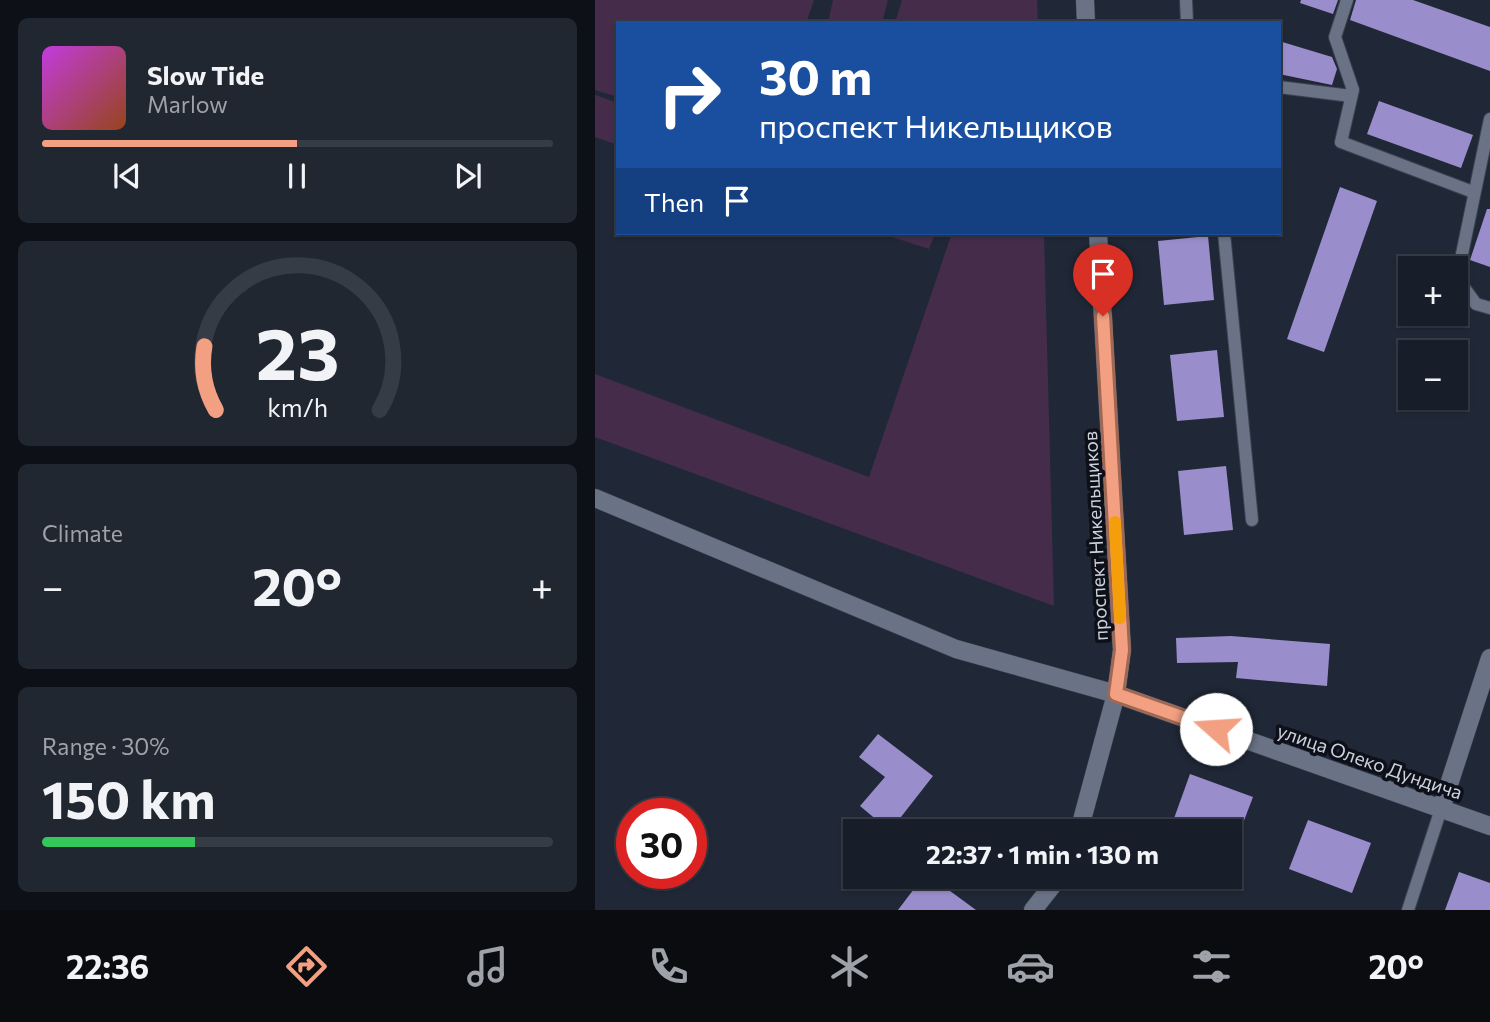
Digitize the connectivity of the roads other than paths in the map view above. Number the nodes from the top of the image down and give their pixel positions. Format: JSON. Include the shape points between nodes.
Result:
{"nodes":[{"id":1,"x":1085,"y":0,"type":"edge"},
{"id":2,"x":1187,"y":0,"type":"edge"},
{"id":3,"x":1347,"y":0,"type":"edge"},
{"id":4,"x":1087,"y":21,"type":"edge"},
{"id":5,"x":1187,"y":21,"type":"edge"},
{"id":6,"x":1281,"y":87,"type":"edge"},
{"id":7,"x":1351,"y":96,"type":"junction"},
{"id":8,"x":1490,"y":119,"type":"edge"},
{"id":9,"x":1473,"y":192,"type":"junction"},
{"id":10,"x":1098,"y":235,"type":"edge"},
{"id":11,"x":1224,"y":235,"type":"edge"},
{"id":12,"x":1490,"y":308,"type":"edge"},
{"id":13,"x":595,"y":498,"type":"edge"},
{"id":14,"x":1252,"y":520,"type":"dead end"},
{"id":15,"x":1490,"y":658,"type":"edge"},
{"id":16,"x":1116,"y":694,"type":"junction"},
{"id":17,"x":1441,"y":809,"type":"junction"},
{"id":18,"x":1082,"y":819,"type":"edge"},
{"id":19,"x":1490,"y":826,"type":"edge"},
{"id":20,"x":1050,"y":889,"type":"edge"},
{"id":21,"x":1033,"y":910,"type":"edge"},
{"id":22,"x":1408,"y":910,"type":"edge"}],
"edges":[{"from":1,"to":4,"type":"street"},
{"from":2,"to":5,"type":"lane"},
{"from":3,"to":7,"type":"lane","via":[[1335,37],[1353,90]]},
{"from":6,"to":7,"type":"lane"},
{"from":7,"to":9,"type":"lane","via":[[1341,142]]},
{"from":8,"to":9,"type":"lane"},
{"from":9,"to":12,"type":"lane","via":[[1457,278],[1476,304]]},
{"from":10,"to":16,"type":"street","name":"проспект Никельщиков","via":[[1122,650]]},
{"from":11,"to":14,"type":"lane"},
{"from":13,"to":16,"type":"street","name":"улица Олеко Дундича","via":[[956,649]]},
{"from":15,"to":17,"type":"street"},
{"from":16,"to":17,"type":"street","name":"улица Олеко Дундича"},
{"from":16,"to":18,"type":"street","name":"проспект Никельщиков"},
{"from":17,"to":19,"type":"street","name":"улица Олеко Дундича"},
{"from":17,"to":22,"type":"lane"},
{"from":20,"to":21,"type":"street"}]}
